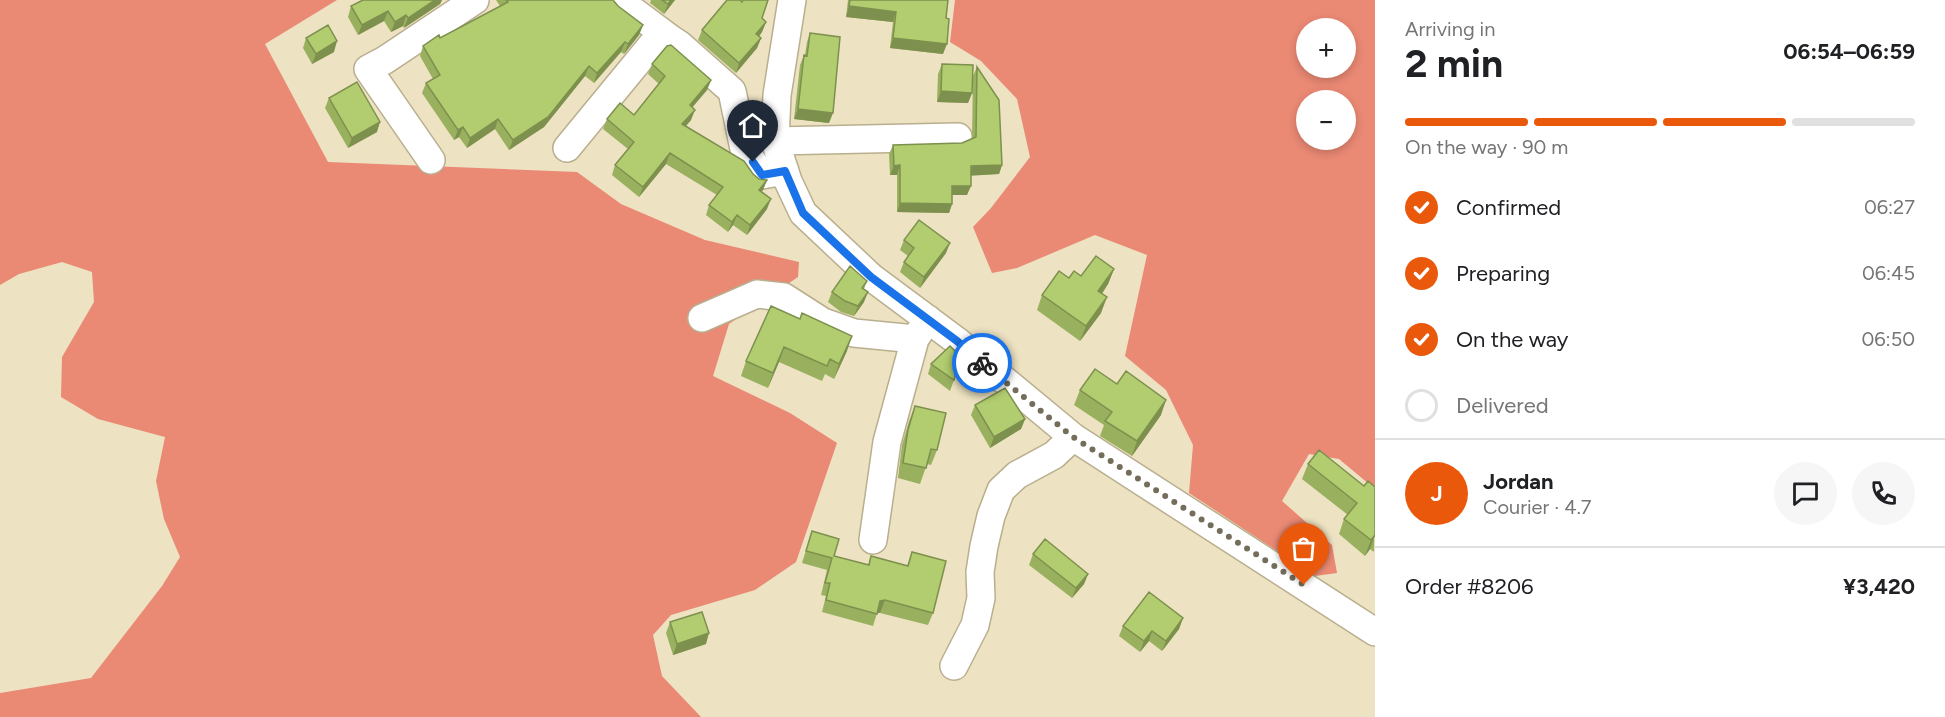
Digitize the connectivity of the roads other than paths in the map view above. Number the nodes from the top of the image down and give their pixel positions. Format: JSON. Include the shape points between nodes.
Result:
{"nodes":[{"id":1,"x":476,"y":0,"type":"edge"},
{"id":2,"x":792,"y":0,"type":"edge"},
{"id":3,"x":624,"y":4,"type":"dead end"},
{"id":4,"x":671,"y":39,"type":"junction"},
{"id":5,"x":957,"y":137,"type":"dead end"},
{"id":6,"x":775,"y":141,"type":"junction"},
{"id":7,"x":567,"y":148,"type":"dead end"},
{"id":8,"x":431,"y":160,"type":"dead end"},
{"id":9,"x":785,"y":171,"type":"junction"},
{"id":10,"x":702,"y":318,"type":"dead end"},
{"id":11,"x":921,"y":329,"type":"junction"},
{"id":12,"x":1073,"y":437,"type":"junction"},
{"id":13,"x":873,"y":540,"type":"dead end"},
{"id":14,"x":1375,"y":632,"type":"edge"},
{"id":15,"x":954,"y":666,"type":"dead end"}],
"edges":[{"from":1,"to":8,"type":"street","via":[[368,69]]},
{"from":2,"to":6,"type":"street","via":[[777,95]]},
{"from":3,"to":4,"type":"street"},
{"from":4,"to":7,"type":"street","via":[[655,41]]},
{"from":4,"to":9,"type":"street","via":[[732,91],[744,149],[762,175]]},
{"from":5,"to":6,"type":"street"},
{"from":6,"to":9,"type":"street"},
{"from":9,"to":11,"type":"street","via":[[803,213]]},
{"from":10,"to":11,"type":"street","via":[[757,294],[784,297],[823,322],[854,333]]},
{"from":11,"to":12,"type":"street","via":[[957,341]]},
{"from":11,"to":13,"type":"street","via":[[887,442]]},
{"from":12,"to":14,"type":"street"},
{"from":12,"to":15,"type":"street","via":[[1054,455],[1017,475],[1001,490],[984,546],[975,625]]}]}
